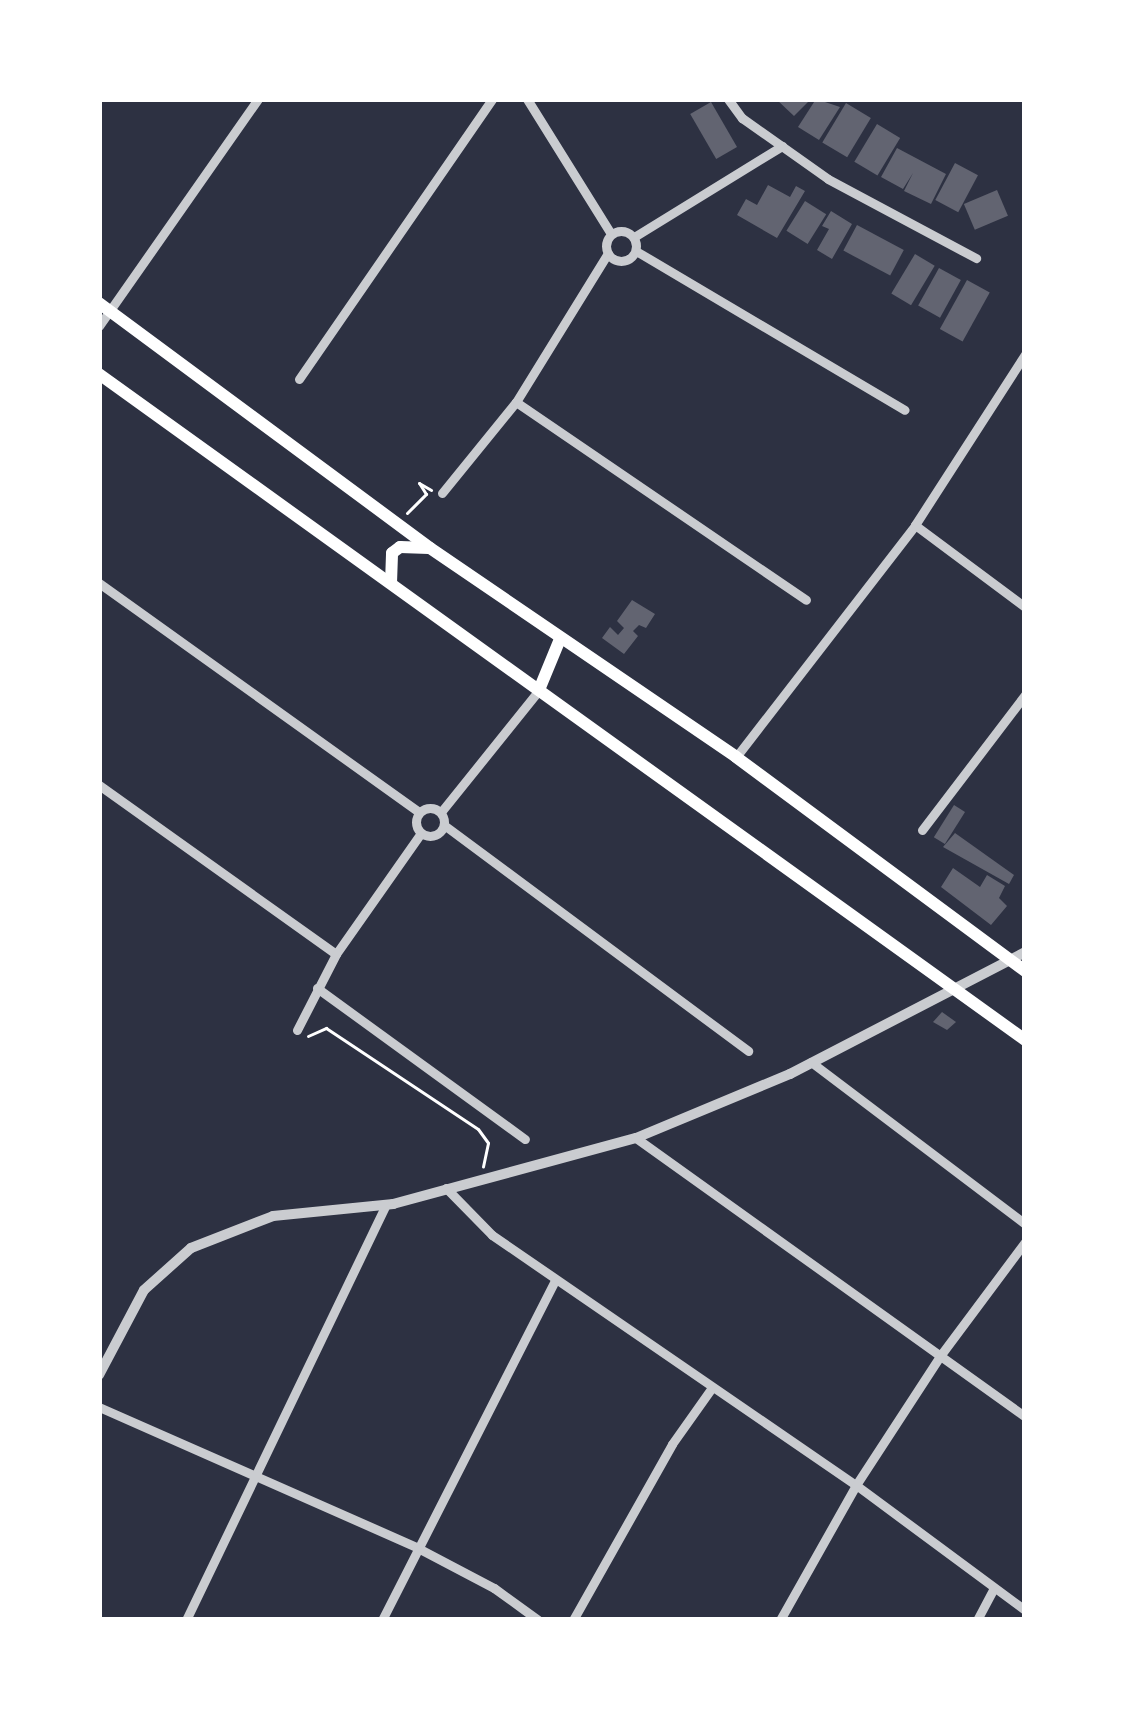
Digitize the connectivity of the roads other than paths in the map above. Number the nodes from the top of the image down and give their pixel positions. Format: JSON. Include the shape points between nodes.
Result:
{"nodes":[{"id":1,"x":258,"y":99,"type":"edge"},
{"id":2,"x":492,"y":99,"type":"edge"},
{"id":3,"x":527,"y":99,"type":"edge"},
{"id":4,"x":728,"y":99,"type":"edge"},
{"id":5,"x":782,"y":146,"type":"junction"},
{"id":6,"x":611,"y":234,"type":"junction"},
{"id":7,"x":634,"y":237,"type":"junction"},
{"id":8,"x":636,"y":251,"type":"junction"},
{"id":9,"x":608,"y":253,"type":"junction"},
{"id":10,"x":976,"y":258,"type":"dead end"},
{"id":11,"x":104,"y":306,"type":"edge"},
{"id":12,"x":99,"y":326,"type":"edge"},
{"id":13,"x":1025,"y":354,"type":"edge"},
{"id":14,"x":99,"y":374,"type":"edge"},
{"id":15,"x":298,"y":380,"type":"dead end"},
{"id":16,"x":516,"y":402,"type":"junction"},
{"id":17,"x":905,"y":410,"type":"dead end"},
{"id":18,"x":442,"y":493,"type":"road end"},
{"id":19,"x":915,"y":525,"type":"junction"},
{"id":20,"x":430,"y":548,"type":"junction"},
{"id":21,"x":99,"y":583,"type":"edge"},
{"id":22,"x":392,"y":583,"type":"junction"},
{"id":23,"x":806,"y":600,"type":"dead end"},
{"id":24,"x":1025,"y":607,"type":"edge"},
{"id":25,"x":560,"y":639,"type":"junction"},
{"id":26,"x":539,"y":690,"type":"junction"},
{"id":27,"x":1025,"y":695,"type":"edge"},
{"id":28,"x":736,"y":758,"type":"junction"},
{"id":29,"x":99,"y":785,"type":"edge"},
{"id":30,"x":419,"y":812,"type":"junction"},
{"id":31,"x":441,"y":812,"type":"junction"},
{"id":32,"x":444,"y":825,"type":"junction"},
{"id":33,"x":922,"y":830,"type":"dead end"},
{"id":34,"x":421,"y":833,"type":"junction"},
{"id":35,"x":1025,"y":952,"type":"edge"},
{"id":36,"x":336,"y":954,"type":"junction"},
{"id":37,"x":1006,"y":960,"type":"junction"},
{"id":38,"x":1025,"y":971,"type":"edge"},
{"id":39,"x":317,"y":988,"type":"junction"},
{"id":40,"x":953,"y":990,"type":"junction"},
{"id":41,"x":297,"y":1029,"type":"road end"},
{"id":42,"x":1025,"y":1040,"type":"edge"},
{"id":43,"x":748,"y":1051,"type":"dead end"},
{"id":44,"x":811,"y":1062,"type":"junction"},
{"id":45,"x":636,"y":1138,"type":"junction"},
{"id":46,"x":525,"y":1139,"type":"dead end"},
{"id":47,"x":446,"y":1188,"type":"junction"},
{"id":48,"x":386,"y":1205,"type":"junction"},
{"id":49,"x":1025,"y":1224,"type":"edge"},
{"id":50,"x":1025,"y":1242,"type":"edge"},
{"id":51,"x":555,"y":1280,"type":"junction"},
{"id":52,"x":940,"y":1356,"type":"junction"},
{"id":53,"x":99,"y":1375,"type":"edge"},
{"id":54,"x":711,"y":1389,"type":"junction"},
{"id":55,"x":99,"y":1407,"type":"edge"},
{"id":56,"x":1025,"y":1415,"type":"edge"},
{"id":57,"x":259,"y":1475,"type":"junction"},
{"id":58,"x":856,"y":1484,"type":"junction"},
{"id":59,"x":416,"y":1547,"type":"junction"},
{"id":60,"x":994,"y":1588,"type":"junction"},
{"id":61,"x":1025,"y":1610,"type":"edge"},
{"id":62,"x":186,"y":1620,"type":"edge"},
{"id":63,"x":382,"y":1620,"type":"edge"},
{"id":64,"x":538,"y":1620,"type":"edge"},
{"id":65,"x":573,"y":1620,"type":"edge"},
{"id":66,"x":780,"y":1620,"type":"edge"},
{"id":67,"x":977,"y":1620,"type":"edge"}],
"edges":[{"from":1,"to":11,"type":"street"},
{"from":2,"to":15,"type":"street"},
{"from":3,"to":6,"type":"street"},
{"from":4,"to":5,"type":"street"},
{"from":5,"to":7,"type":"street"},
{"from":5,"to":10,"type":"street"},
{"from":6,"to":7,"type":"street"},
{"from":6,"to":9,"type":"street"},
{"from":7,"to":8,"type":"street"},
{"from":8,"to":9,"type":"street","via":[[620,261]]},
{"from":8,"to":17,"type":"street"},
{"from":9,"to":16,"type":"street"},
{"from":11,"to":12,"type":"street"},
{"from":11,"to":20,"type":"main road"},
{"from":13,"to":19,"type":"street"},
{"from":14,"to":22,"type":"main road"},
{"from":16,"to":18,"type":"street"},
{"from":16,"to":23,"type":"street"},
{"from":19,"to":24,"type":"street"},
{"from":19,"to":28,"type":"street"},
{"from":20,"to":22,"type":"main road","via":[[392,553]]},
{"from":20,"to":25,"type":"main road"},
{"from":21,"to":30,"type":"street"},
{"from":22,"to":26,"type":"main road"},
{"from":25,"to":26,"type":"main road"},
{"from":25,"to":28,"type":"main road"},
{"from":26,"to":31,"type":"street"},
{"from":26,"to":40,"type":"main road"},
{"from":27,"to":33,"type":"street"},
{"from":28,"to":37,"type":"main road"},
{"from":29,"to":36,"type":"street"},
{"from":30,"to":31,"type":"street"},
{"from":30,"to":34,"type":"street"},
{"from":31,"to":32,"type":"street"},
{"from":32,"to":34,"type":"street","via":[[435,835]]},
{"from":32,"to":43,"type":"street"},
{"from":34,"to":36,"type":"street"},
{"from":35,"to":37,"type":"street"},
{"from":36,"to":39,"type":"street"},
{"from":37,"to":38,"type":"main road"},
{"from":37,"to":40,"type":"street"},
{"from":39,"to":41,"type":"street"},
{"from":39,"to":46,"type":"street"},
{"from":40,"to":42,"type":"main road"},
{"from":40,"to":44,"type":"street"},
{"from":44,"to":45,"type":"street"},
{"from":44,"to":49,"type":"street"},
{"from":45,"to":47,"type":"street"},
{"from":45,"to":52,"type":"street"},
{"from":47,"to":48,"type":"street"},
{"from":47,"to":51,"type":"street"},
{"from":48,"to":53,"type":"street","via":[[273,1216],[191,1248],[144,1290]]},
{"from":48,"to":57,"type":"street"},
{"from":50,"to":52,"type":"street"},
{"from":51,"to":54,"type":"street"},
{"from":51,"to":59,"type":"street"},
{"from":52,"to":56,"type":"street"},
{"from":52,"to":58,"type":"street"},
{"from":54,"to":58,"type":"street"},
{"from":54,"to":65,"type":"street"},
{"from":55,"to":57,"type":"street"},
{"from":57,"to":59,"type":"street"},
{"from":57,"to":62,"type":"street"},
{"from":58,"to":60,"type":"street"},
{"from":58,"to":66,"type":"street"},
{"from":59,"to":63,"type":"street"},
{"from":59,"to":64,"type":"street"},
{"from":60,"to":61,"type":"street"},
{"from":60,"to":67,"type":"street"}]}
